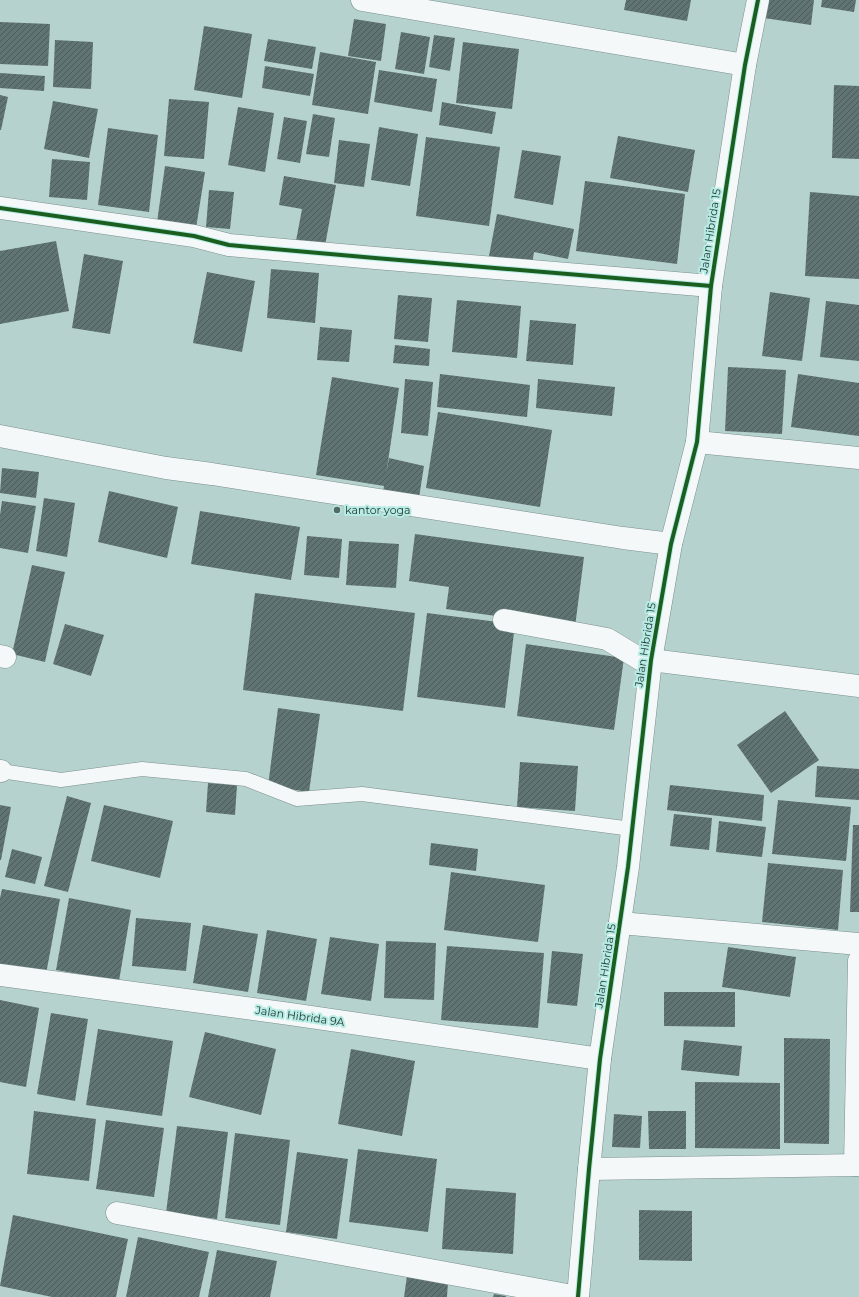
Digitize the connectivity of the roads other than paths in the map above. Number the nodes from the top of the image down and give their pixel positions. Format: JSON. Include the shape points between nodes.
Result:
{"nodes":[{"id":1,"x":362,"y":0,"type":"edge"},
{"id":2,"x":758,"y":0,"type":"edge"},
{"id":3,"x":745,"y":66,"type":"junction"},
{"id":4,"x":0,"y":208,"type":"edge"},
{"id":5,"x":711,"y":286,"type":"junction"},
{"id":6,"x":0,"y":436,"type":"edge"},
{"id":7,"x":697,"y":442,"type":"junction"},
{"id":8,"x":859,"y":458,"type":"edge"},
{"id":9,"x":671,"y":544,"type":"junction"},
{"id":10,"x":504,"y":620,"type":"dead end"},
{"id":11,"x":650,"y":662,"type":"junction"},
{"id":12,"x":859,"y":686,"type":"edge"},
{"id":13,"x":1,"y":771,"type":"edge"},
{"id":14,"x":632,"y":829,"type":"junction"},
{"id":15,"x":620,"y":923,"type":"junction"},
{"id":16,"x":859,"y":944,"type":"edge"},
{"id":17,"x":859,"y":961,"type":"edge"},
{"id":18,"x":0,"y":975,"type":"edge"},
{"id":19,"x":600,"y":1059,"type":"junction"},
{"id":20,"x":857,"y":1165,"type":"edge"},
{"id":21,"x":589,"y":1169,"type":"junction"},
{"id":22,"x":117,"y":1213,"type":"dead end"},
{"id":23,"x":578,"y":1297,"type":"edge"}],
"edges":[{"from":1,"to":3,"type":"street"},
{"from":2,"to":3,"type":"street","name":"Jalan Hibrida 15"},
{"from":3,"to":5,"type":"street","name":"Jalan Hibrida 15"},
{"from":4,"to":5,"type":"street","via":[[194,236],[229,245]]},
{"from":5,"to":7,"type":"street","name":"Jalan Hibrida 15"},
{"from":6,"to":9,"type":"street","via":[[166,468]]},
{"from":7,"to":8,"type":"street"},
{"from":7,"to":9,"type":"street","name":"Jalan Hibrida 15"},
{"from":9,"to":11,"type":"street","name":"Jalan Hibrida 15"},
{"from":10,"to":11,"type":"street","via":[[608,639]]},
{"from":11,"to":12,"type":"street"},
{"from":11,"to":14,"type":"street","name":"Jalan Hibrida 15"},
{"from":13,"to":14,"type":"lane","via":[[61,780],[142,768],[246,779],[297,799],[362,794]]},
{"from":14,"to":15,"type":"street","name":"Jalan Hibrida 15"},
{"from":15,"to":16,"type":"street"},
{"from":15,"to":19,"type":"street","name":"Jalan Hibrida 15"},
{"from":17,"to":20,"type":"street"},
{"from":18,"to":19,"type":"street","name":"Jalan Hibrida 9A"},
{"from":19,"to":21,"type":"street","name":"Jalan Hibrida 15"},
{"from":20,"to":21,"type":"street"},
{"from":21,"to":23,"type":"street","name":"Jalan Hibrida 15"},
{"from":22,"to":23,"type":"street"}]}
